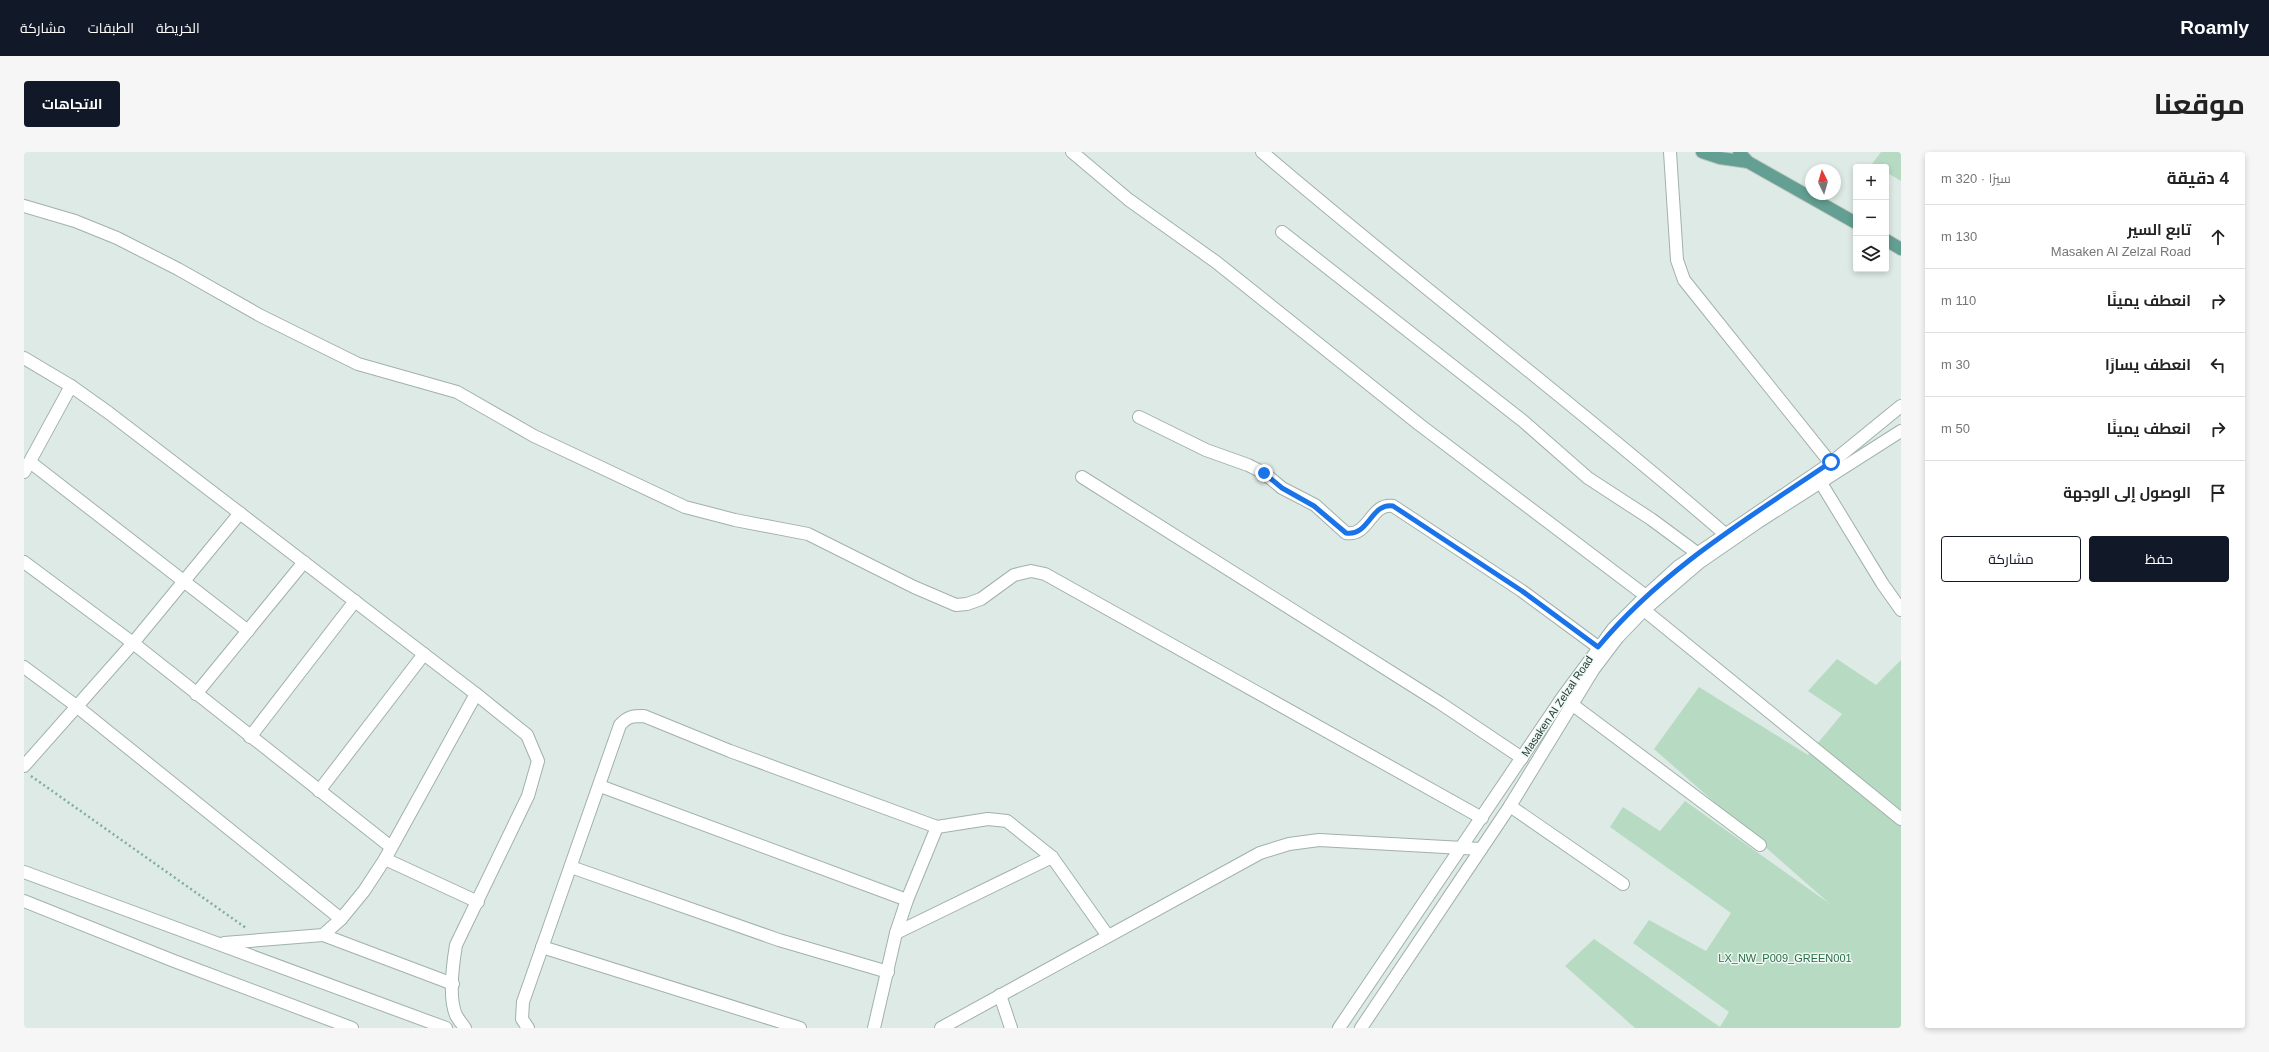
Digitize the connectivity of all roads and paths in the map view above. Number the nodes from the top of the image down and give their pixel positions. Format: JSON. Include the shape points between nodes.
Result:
{"nodes":[{"id":1,"x":1072,"y":152,"type":"edge"},
{"id":2,"x":1262,"y":152,"type":"edge"},
{"id":3,"x":1670,"y":152,"type":"edge"},
{"id":4,"x":1702,"y":152,"type":"edge"},
{"id":5,"x":1739,"y":152,"type":"edge"},
{"id":6,"x":1748,"y":162,"type":"junction"},
{"id":7,"x":24,"y":206,"type":"edge"},
{"id":8,"x":1853,"y":221,"type":"edge"},
{"id":9,"x":1282,"y":232,"type":"dead end"},
{"id":10,"x":1889,"y":242,"type":"edge"},
{"id":11,"x":1901,"y":249,"type":"edge"},
{"id":12,"x":24,"y":358,"type":"edge"},
{"id":13,"x":71,"y":386,"type":"junction"},
{"id":14,"x":1901,"y":406,"type":"edge"},
{"id":15,"x":1139,"y":417,"type":"dead end"},
{"id":16,"x":1901,"y":431,"type":"edge"},
{"id":17,"x":27,"y":467,"type":"edge"},
{"id":18,"x":1834,"y":467,"type":"junction"},
{"id":19,"x":1082,"y":477,"type":"dead end"},
{"id":20,"x":1821,"y":483,"type":"junction"},
{"id":21,"x":240,"y":513,"type":"junction"},
{"id":22,"x":1725,"y":534,"type":"junction"},
{"id":23,"x":1697,"y":553,"type":"junction"},
{"id":24,"x":24,"y":562,"type":"edge"},
{"id":25,"x":304,"y":562,"type":"junction"},
{"id":26,"x":183,"y":581,"type":"junction"},
{"id":27,"x":1646,"y":596,"type":"junction"},
{"id":28,"x":355,"y":601,"type":"junction"},
{"id":29,"x":1644,"y":610,"type":"junction"},
{"id":30,"x":1901,"y":610,"type":"edge"},
{"id":31,"x":248,"y":631,"type":"junction"},
{"id":32,"x":133,"y":643,"type":"junction"},
{"id":33,"x":1598,"y":647,"type":"junction"},
{"id":34,"x":424,"y":654,"type":"junction"},
{"id":35,"x":24,"y":667,"type":"edge"},
{"id":36,"x":196,"y":694,"type":"junction"},
{"id":37,"x":476,"y":694,"type":"junction"},
{"id":38,"x":75,"y":705,"type":"junction"},
{"id":39,"x":1573,"y":705,"type":"junction"},
{"id":40,"x":250,"y":738,"type":"junction"},
{"id":41,"x":1522,"y":758,"type":"junction"},
{"id":42,"x":24,"y":766,"type":"edge"},
{"id":43,"x":24,"y":771,"type":"edge"},
{"id":44,"x":600,"y":786,"type":"junction"},
{"id":45,"x":319,"y":791,"type":"junction"},
{"id":46,"x":1510,"y":806,"type":"junction"},
{"id":47,"x":1482,"y":818,"type":"junction"},
{"id":48,"x":1901,"y":818,"type":"edge"},
{"id":49,"x":937,"y":826,"type":"junction"},
{"id":50,"x":1760,"y":845,"type":"dead end"},
{"id":51,"x":391,"y":847,"type":"junction"},
{"id":52,"x":1462,"y":848,"type":"junction"},
{"id":53,"x":1481,"y":850,"type":"junction"},
{"id":54,"x":1052,"y":857,"type":"junction"},
{"id":55,"x":385,"y":859,"type":"junction"},
{"id":56,"x":571,"y":867,"type":"junction"},
{"id":57,"x":24,"y":872,"type":"edge"},
{"id":58,"x":1623,"y":884,"type":"dead end"},
{"id":59,"x":907,"y":900,"type":"junction"},
{"id":60,"x":24,"y":901,"type":"edge"},
{"id":61,"x":478,"y":902,"type":"junction"},
{"id":62,"x":341,"y":919,"type":"junction"},
{"id":63,"x":896,"y":933,"type":"junction"},
{"id":64,"x":323,"y":935,"type":"junction"},
{"id":65,"x":1108,"y":936,"type":"junction"},
{"id":66,"x":262,"y":940,"type":"junction"},
{"id":67,"x":221,"y":943,"type":"junction"},
{"id":68,"x":542,"y":947,"type":"junction"},
{"id":69,"x":888,"y":972,"type":"junction"},
{"id":70,"x":453,"y":984,"type":"junction"},
{"id":71,"x":1000,"y":995,"type":"junction"},
{"id":72,"x":352,"y":1028,"type":"edge"},
{"id":73,"x":446,"y":1028,"type":"edge"},
{"id":74,"x":465,"y":1028,"type":"edge"},
{"id":75,"x":528,"y":1028,"type":"edge"},
{"id":76,"x":800,"y":1028,"type":"edge"},
{"id":77,"x":874,"y":1028,"type":"edge"},
{"id":78,"x":941,"y":1028,"type":"edge"},
{"id":79,"x":1010,"y":1028,"type":"edge"},
{"id":80,"x":1339,"y":1028,"type":"edge"},
{"id":81,"x":1361,"y":1028,"type":"edge"}],
"edges":[{"from":1,"to":27,"type":"street","via":[[1129,200],[1216,262],[1420,425]]},
{"from":2,"to":22,"type":"street"},
{"from":3,"to":18,"type":"street","via":[[1677,260],[1684,280]]},
{"from":4,"to":6,"type":"main road","via":[[1720,158]]},
{"from":5,"to":6,"type":"main road"},
{"from":6,"to":8,"type":"main road"},
{"from":7,"to":47,"type":"street","via":[[75,221],[123,241],[261,316],[358,364],[457,392],[534,436],[685,507],[808,534],[956,605],[981,599],[1014,575],[1031,570],[1046,574]]},
{"from":9,"to":23,"type":"street","via":[[1523,421],[1588,478]]},
{"from":10,"to":11,"type":"main road"},
{"from":12,"to":13,"type":"street"},
{"from":13,"to":17,"type":"street"},
{"from":13,"to":21,"type":"street"},
{"from":14,"to":18,"type":"street","name":"Masaken Al Zelzal Road"},
{"from":15,"to":33,"type":"street","via":[[1206,450],[1264,473],[1282,488],[1314,506],[1346,533],[1359,531],[1377,510],[1384,506],[1393,506],[1522,591]]},
{"from":16,"to":18,"type":"street","name":"Masaken Al Zelzal Road"},
{"from":17,"to":26,"type":"street"},
{"from":18,"to":20,"type":"street","name":"Masaken Al Zelzal Road"},
{"from":18,"to":22,"type":"street","name":"Masaken Al Zelzal Road"},
{"from":19,"to":41,"type":"street","via":[[1440,702]]},
{"from":20,"to":29,"type":"street","name":"Masaken Al Zelzal Road","via":[[1729,541],[1672,584]]},
{"from":20,"to":30,"type":"street"},
{"from":21,"to":25,"type":"street"},
{"from":21,"to":26,"type":"street"},
{"from":22,"to":23,"type":"street","name":"Masaken Al Zelzal Road"},
{"from":23,"to":27,"type":"street","name":"Masaken Al Zelzal Road"},
{"from":24,"to":32,"type":"street"},
{"from":25,"to":28,"type":"street"},
{"from":25,"to":31,"type":"street"},
{"from":26,"to":31,"type":"street"},
{"from":26,"to":32,"type":"street"},
{"from":27,"to":33,"type":"street","name":"Masaken Al Zelzal Road"},
{"from":28,"to":34,"type":"street"},
{"from":28,"to":40,"type":"street"},
{"from":29,"to":39,"type":"street","name":"Masaken Al Zelzal Road","via":[[1618,637],[1593,670]]},
{"from":29,"to":48,"type":"street"},
{"from":31,"to":36,"type":"street"},
{"from":32,"to":36,"type":"street"},
{"from":32,"to":38,"type":"street"},
{"from":33,"to":41,"type":"street","name":"Masaken Al Zelzal Road"},
{"from":34,"to":37,"type":"street"},
{"from":34,"to":45,"type":"street"},
{"from":35,"to":38,"type":"street"},
{"from":36,"to":40,"type":"street"},
{"from":37,"to":51,"type":"street"},
{"from":37,"to":61,"type":"street","via":[[527,735],[538,761],[528,796]]},
{"from":38,"to":42,"type":"street"},
{"from":38,"to":62,"type":"street"},
{"from":39,"to":46,"type":"street","name":"Masaken Al Zelzal Road"},
{"from":39,"to":50,"type":"street"},
{"from":40,"to":45,"type":"street"},
{"from":41,"to":47,"type":"street","name":"Masaken Al Zelzal Road"},
{"from":43,"to":66,"type":"path"},
{"from":44,"to":49,"type":"street","via":[[620,725],[626,718],[644,716],[730,751]]},
{"from":44,"to":56,"type":"street"},
{"from":44,"to":59,"type":"street"},
{"from":45,"to":51,"type":"street"},
{"from":46,"to":53,"type":"street","name":"Masaken Al Zelzal Road"},
{"from":46,"to":58,"type":"street"},
{"from":47,"to":52,"type":"street","name":"Masaken Al Zelzal Road"},
{"from":49,"to":54,"type":"street","via":[[988,819],[1007,821]]},
{"from":49,"to":59,"type":"street"},
{"from":51,"to":55,"type":"street"},
{"from":52,"to":53,"type":"street"},
{"from":52,"to":65,"type":"street","via":[[1319,840],[1289,844],[1260,853]]},
{"from":52,"to":80,"type":"street","name":"Masaken Al Zelzal Road"},
{"from":53,"to":81,"type":"street","name":"Masaken Al Zelzal Road"},
{"from":54,"to":63,"type":"street"},
{"from":54,"to":65,"type":"street"},
{"from":55,"to":61,"type":"street"},
{"from":55,"to":62,"type":"street"},
{"from":56,"to":68,"type":"street"},
{"from":56,"to":69,"type":"street","via":[[779,940]]},
{"from":57,"to":67,"type":"street"},
{"from":59,"to":63,"type":"street"},
{"from":60,"to":72,"type":"street"},
{"from":61,"to":70,"type":"street","via":[[456,945],[452,966]]},
{"from":62,"to":64,"type":"street"},
{"from":63,"to":69,"type":"street"},
{"from":64,"to":66,"type":"street"},
{"from":64,"to":70,"type":"street"},
{"from":65,"to":71,"type":"street"},
{"from":66,"to":67,"type":"street"},
{"from":67,"to":73,"type":"street"},
{"from":68,"to":75,"type":"street","via":[[523,1002],[522,1019]]},
{"from":68,"to":76,"type":"street"},
{"from":69,"to":77,"type":"street"},
{"from":70,"to":74,"type":"street","via":[[456,1014]]},
{"from":71,"to":78,"type":"street"},
{"from":71,"to":79,"type":"street"}]}
